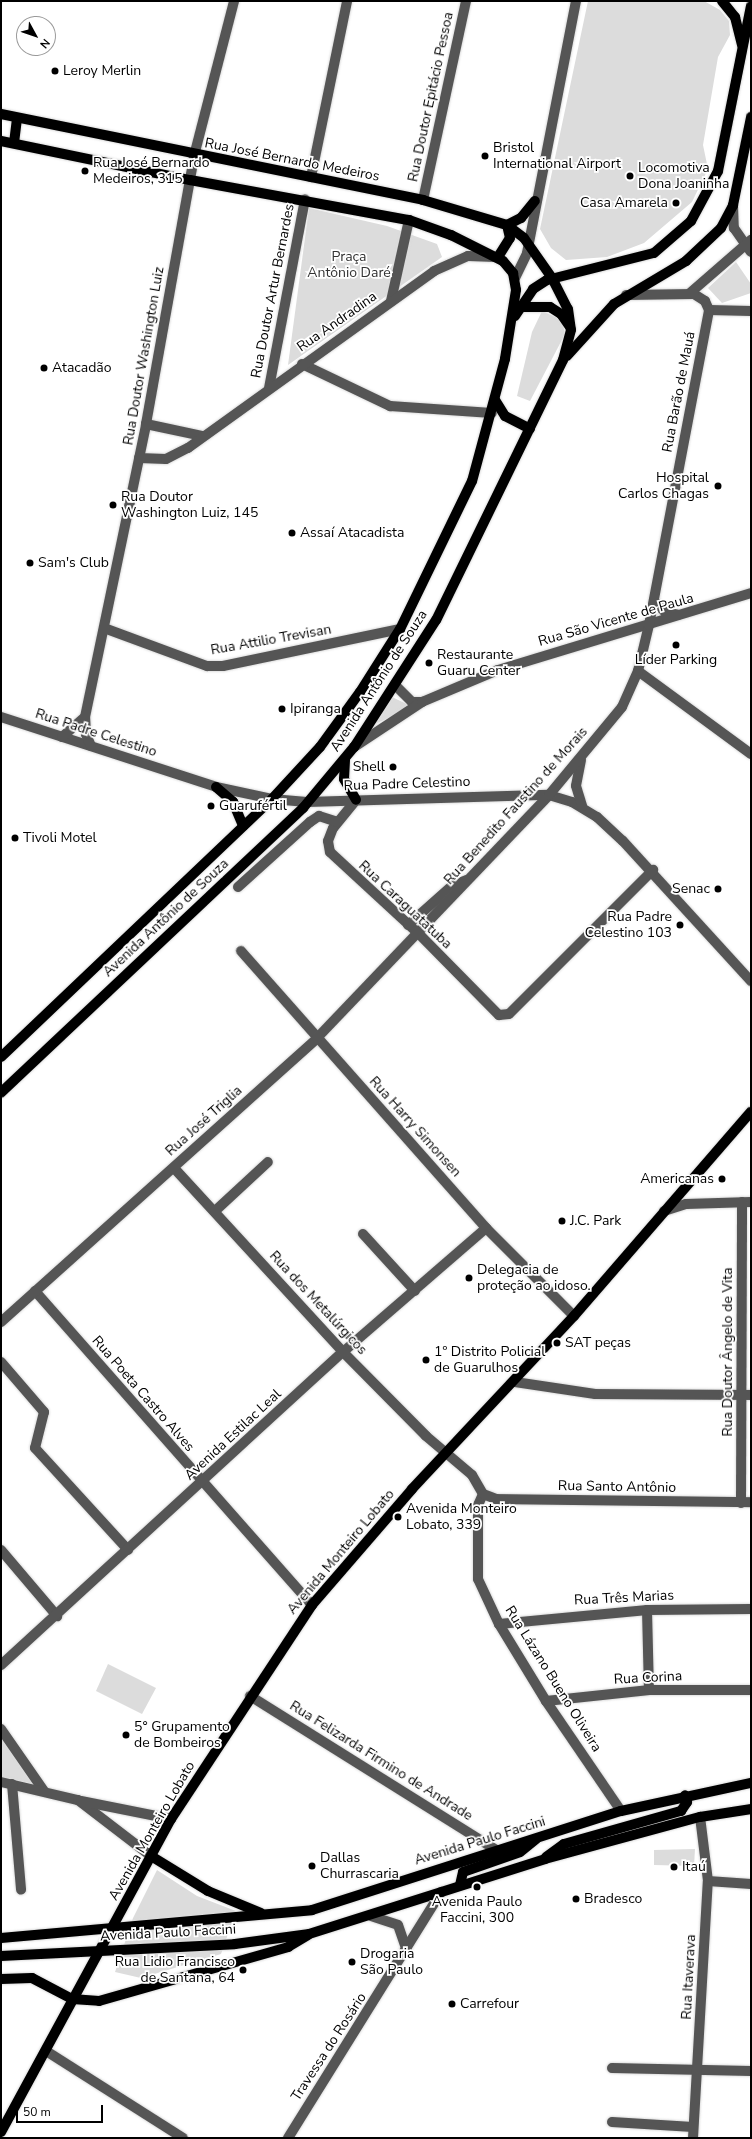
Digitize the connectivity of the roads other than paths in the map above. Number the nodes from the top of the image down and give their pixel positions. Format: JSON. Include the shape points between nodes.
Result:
{"nodes":[{"id":1,"x":234,"y":1,"type":"edge"},
{"id":2,"x":347,"y":1,"type":"edge"},
{"id":3,"x":466,"y":1,"type":"edge"},
{"id":4,"x":576,"y":1,"type":"edge"},
{"id":5,"x":722,"y":1,"type":"edge"},
{"id":6,"x":751,"y":6,"type":"edge"},
{"id":7,"x":742,"y":49,"type":"junction"},
{"id":8,"x":1,"y":114,"type":"edge"},
{"id":9,"x":751,"y":117,"type":"edge"},
{"id":10,"x":17,"y":118,"type":"junction"},
{"id":11,"x":1,"y":141,"type":"edge"},
{"id":12,"x":14,"y":143,"type":"junction"},
{"id":13,"x":194,"y":156,"type":"junction"},
{"id":14,"x":311,"y":177,"type":"junction"},
{"id":15,"x":190,"y":180,"type":"junction"},
{"id":16,"x":305,"y":199,"type":"junction"},
{"id":17,"x":423,"y":200,"type":"junction"},
{"id":18,"x":535,"y":201,"type":"junction"},
{"id":19,"x":733,"y":205,"type":"junction"},
{"id":20,"x":409,"y":220,"type":"junction"},
{"id":21,"x":508,"y":225,"type":"junction"},
{"id":22,"x":528,"y":244,"type":"junction"},
{"id":23,"x":749,"y":245,"type":"edge"},
{"id":24,"x":498,"y":257,"type":"junction"},
{"id":25,"x":515,"y":278,"type":"junction"},
{"id":26,"x":552,"y":278,"type":"junction"},
{"id":27,"x":690,"y":293,"type":"junction"},
{"id":28,"x":626,"y":295,"type":"junction"},
{"id":29,"x":391,"y":301,"type":"junction"},
{"id":30,"x":520,"y":307,"type":"junction"},
{"id":31,"x":748,"y":308,"type":"edge"},
{"id":32,"x":709,"y":310,"type":"junction"},
{"id":33,"x":512,"y":321,"type":"junction"},
{"id":34,"x":571,"y":330,"type":"junction"},
{"id":35,"x":563,"y":360,"type":"junction"},
{"id":36,"x":302,"y":364,"type":"junction"},
{"id":37,"x":269,"y":388,"type":"junction"},
{"id":38,"x":495,"y":400,"type":"junction"},
{"id":39,"x":492,"y":413,"type":"junction"},
{"id":40,"x":146,"y":424,"type":"junction"},
{"id":41,"x":530,"y":429,"type":"junction"},
{"id":42,"x":202,"y":436,"type":"junction"},
{"id":43,"x":139,"y":458,"type":"junction"},
{"id":44,"x":751,"y":593,"type":"edge"},
{"id":45,"x":654,"y":601,"type":"junction"},
{"id":46,"x":684,"y":615,"type":"junction"},
{"id":47,"x":649,"y":625,"type":"junction"},
{"id":48,"x":104,"y":628,"type":"junction"},
{"id":49,"x":400,"y":629,"type":"junction"},
{"id":50,"x":638,"y":671,"type":"junction"},
{"id":51,"x":396,"y":686,"type":"junction"},
{"id":52,"x":422,"y":702,"type":"junction"},
{"id":53,"x":1,"y":717,"type":"edge"},
{"id":54,"x":85,"y":717,"type":"junction"},
{"id":55,"x":62,"y":737,"type":"junction"},
{"id":56,"x":91,"y":746,"type":"junction"},
{"id":57,"x":354,"y":747,"type":"junction"},
{"id":58,"x":751,"y":754,"type":"edge"},
{"id":59,"x":582,"y":756,"type":"junction"},
{"id":60,"x":345,"y":759,"type":"junction"},
{"id":61,"x":216,"y":787,"type":"junction"},
{"id":62,"x":549,"y":795,"type":"junction"},
{"id":63,"x":272,"y":799,"type":"junction"},
{"id":64,"x":356,"y":800,"type":"junction"},
{"id":65,"x":308,"y":802,"type":"junction"},
{"id":66,"x":582,"y":806,"type":"junction"},
{"id":67,"x":337,"y":822,"type":"junction"},
{"id":68,"x":243,"y":826,"type":"junction"},
{"id":69,"x":653,"y":870,"type":"junction"},
{"id":70,"x":469,"y":879,"type":"junction"},
{"id":71,"x":238,"y":887,"type":"dead end"},
{"id":72,"x":408,"y":925,"type":"junction"},
{"id":73,"x":419,"y":934,"type":"junction"},
{"id":74,"x":241,"y":951,"type":"dead end"},
{"id":75,"x":751,"y":981,"type":"edge"},
{"id":76,"x":317,"y":1038,"type":"junction"},
{"id":77,"x":1,"y":1057,"type":"edge"},
{"id":78,"x":1,"y":1093,"type":"edge"},
{"id":79,"x":751,"y":1112,"type":"edge"},
{"id":80,"x":268,"y":1162,"type":"dead end"},
{"id":81,"x":174,"y":1168,"type":"junction"},
{"id":82,"x":747,"y":1202,"type":"edge"},
{"id":83,"x":215,"y":1211,"type":"junction"},
{"id":84,"x":662,"y":1212,"type":"junction"},
{"id":85,"x":486,"y":1228,"type":"junction"},
{"id":86,"x":363,"y":1234,"type":"dead end"},
{"id":87,"x":34,"y":1291,"type":"junction"},
{"id":88,"x":415,"y":1291,"type":"junction"},
{"id":89,"x":574,"y":1316,"type":"junction"},
{"id":90,"x":1,"y":1322,"type":"edge"},
{"id":91,"x":343,"y":1352,"type":"junction"},
{"id":92,"x":1,"y":1362,"type":"edge"},
{"id":93,"x":515,"y":1382,"type":"junction"},
{"id":94,"x":747,"y":1395,"type":"edge"},
{"id":95,"x":446,"y":1453,"type":"junction"},
{"id":96,"x":202,"y":1483,"type":"junction"},
{"id":97,"x":483,"y":1494,"type":"junction"},
{"id":98,"x":746,"y":1502,"type":"edge"},
{"id":99,"x":1,"y":1550,"type":"edge"},
{"id":100,"x":128,"y":1550,"type":"junction"},
{"id":101,"x":312,"y":1604,"type":"junction"},
{"id":102,"x":751,"y":1609,"type":"edge"},
{"id":103,"x":647,"y":1610,"type":"junction"},
{"id":104,"x":57,"y":1616,"type":"junction"},
{"id":105,"x":499,"y":1624,"type":"junction"},
{"id":106,"x":1,"y":1665,"type":"edge"},
{"id":107,"x":649,"y":1690,"type":"junction"},
{"id":108,"x":751,"y":1690,"type":"edge"},
{"id":109,"x":250,"y":1696,"type":"junction"},
{"id":110,"x":546,"y":1701,"type":"junction"},
{"id":111,"x":1,"y":1729,"type":"edge"},
{"id":112,"x":1,"y":1782,"type":"edge"},
{"id":113,"x":751,"y":1783,"type":"edge"},
{"id":114,"x":12,"y":1784,"type":"junction"},
{"id":115,"x":44,"y":1792,"type":"junction"},
{"id":116,"x":685,"y":1794,"type":"junction"},
{"id":117,"x":78,"y":1800,"type":"junction"},
{"id":118,"x":751,"y":1809,"type":"edge"},
{"id":119,"x":621,"y":1811,"type":"junction"},
{"id":120,"x":700,"y":1817,"type":"junction"},
{"id":121,"x":171,"y":1819,"type":"junction"},
{"id":122,"x":537,"y":1838,"type":"junction"},
{"id":123,"x":498,"y":1851,"type":"junction"},
{"id":124,"x":151,"y":1856,"type":"junction"},
{"id":125,"x":545,"y":1859,"type":"junction"},
{"id":126,"x":708,"y":1881,"type":"junction"},
{"id":127,"x":751,"y":1884,"type":"edge"},
{"id":128,"x":460,"y":1885,"type":"junction"},
{"id":129,"x":21,"y":1890,"type":"dead end"},
{"id":130,"x":441,"y":1892,"type":"junction"},
{"id":131,"x":266,"y":1914,"type":"junction"},
{"id":132,"x":371,"y":1916,"type":"junction"},
{"id":133,"x":112,"y":1927,"type":"junction"},
{"id":134,"x":309,"y":1934,"type":"junction"},
{"id":135,"x":1,"y":1938,"type":"edge"},
{"id":136,"x":99,"y":1951,"type":"junction"},
{"id":137,"x":407,"y":1951,"type":"junction"},
{"id":138,"x":1,"y":1956,"type":"edge"},
{"id":139,"x":1,"y":1978,"type":"edge"},
{"id":140,"x":72,"y":2000,"type":"junction"},
{"id":141,"x":46,"y":2052,"type":"junction"},
{"id":142,"x":698,"y":2067,"type":"junction"},
{"id":143,"x":612,"y":2068,"type":"dead end"},
{"id":144,"x":751,"y":2071,"type":"edge"},
{"id":145,"x":612,"y":2122,"type":"dead end"},
{"id":146,"x":694,"y":2127,"type":"junction"},
{"id":147,"x":1,"y":2132,"type":"edge"},
{"id":148,"x":183,"y":2138,"type":"edge"},
{"id":149,"x":288,"y":2138,"type":"edge"},
{"id":150,"x":693,"y":2138,"type":"edge"}],
"edges":[{"from":1,"to":13,"type":"street","name":"Rua Doutor Washington Luiz"},
{"from":2,"to":14,"type":"street"},
{"from":3,"to":17,"type":"street","name":"Rua Doutor Epitácio Pessoa"},
{"from":4,"to":18,"type":"street"},
{"from":5,"to":7,"type":"main road","via":[[735,17]]},
{"from":6,"to":7,"type":"main road","name":"Avenida Antônio de Souza"},
{"from":7,"to":26,"type":"main road","name":"Avenida Antônio de Souza","via":[[718,171],[691,221],[654,253]]},
{"from":8,"to":10,"type":"main road","name":"Rua José Bernardo Medeiros"},
{"from":9,"to":19,"type":"main road","name":"Avenida Antônio de Souza"},
{"from":10,"to":12,"type":"main road"},
{"from":10,"to":13,"type":"main road","name":"Rua José Bernardo Medeiros"},
{"from":11,"to":12,"type":"main road"},
{"from":12,"to":15,"type":"main road"},
{"from":13,"to":14,"type":"main road","name":"Rua José Bernardo Medeiros"},
{"from":13,"to":15,"type":"street","name":"Rua Doutor Washington Luiz"},
{"from":14,"to":17,"type":"main road","name":"Rua José Bernardo Medeiros"},
{"from":15,"to":16,"type":"main road"},
{"from":15,"to":40,"type":"street","name":"Rua Doutor Washington Luiz"},
{"from":16,"to":20,"type":"main road"},
{"from":16,"to":37,"type":"street","name":"Rua Doutor Artur Bernardes"},
{"from":17,"to":21,"type":"main road","name":"Rua José Bernardo Medeiros"},
{"from":18,"to":21,"type":"main road","via":[[521,218]]},
{"from":18,"to":22,"type":"street"},
{"from":19,"to":23,"type":"street","via":[[734,228]]},
{"from":19,"to":28,"type":"main road","name":"Avenida Antônio de Souza","via":[[721,228],[698,253]]},
{"from":20,"to":24,"type":"main road"},
{"from":20,"to":29,"type":"street"},
{"from":21,"to":22,"type":"main road","name":"Rua José Bernardo Medeiros"},
{"from":21,"to":24,"type":"main road","via":[[509,241]]},
{"from":22,"to":25,"type":"street"},
{"from":22,"to":26,"type":"main road","name":"Rua José Bernardo Medeiros"},
{"from":23,"to":27,"type":"street"},
{"from":24,"to":25,"type":"main road","via":[[511,268]]},
{"from":24,"to":29,"type":"street","name":"Rua Andradina","via":[[468,256],[447,264]]},
{"from":25,"to":33,"type":"main road","name":"Avenida Antônio de Souza"},
{"from":26,"to":30,"type":"main road","name":"Avenida Antônio de Souza","via":[[533,289]]},
{"from":26,"to":34,"type":"main road","name":"Avenida Antônio de Souza","via":[[568,309]]},
{"from":27,"to":28,"type":"street"},
{"from":27,"to":32,"type":"street","via":[[702,298]]},
{"from":28,"to":35,"type":"main road","name":"Avenida Antônio de Souza","via":[[600,318]]},
{"from":29,"to":36,"type":"street","name":"Rua Andradina"},
{"from":30,"to":33,"type":"main road","name":"Avenida Antônio de Souza"},
{"from":30,"to":34,"type":"main road","via":[[550,307],[565,318]]},
{"from":31,"to":32,"type":"street"},
{"from":32,"to":45,"type":"street","name":"Rua Barão de Mauá"},
{"from":33,"to":38,"type":"main road","name":"Avenida Antônio de Souza"},
{"from":34,"to":35,"type":"main road","name":"Avenida Antônio de Souza"},
{"from":35,"to":41,"type":"main road","name":"Avenida Antônio de Souza"},
{"from":36,"to":37,"type":"street","name":"Rua Andradina"},
{"from":36,"to":39,"type":"street","via":[[390,406]]},
{"from":37,"to":42,"type":"street","name":"Rua Andradina"},
{"from":38,"to":39,"type":"main road","name":"Avenida Antônio de Souza"},
{"from":38,"to":41,"type":"main road","via":[[506,416]]},
{"from":39,"to":49,"type":"main road","name":"Avenida Antônio de Souza","via":[[457,517]]},
{"from":40,"to":42,"type":"street"},
{"from":40,"to":43,"type":"street","name":"Rua Doutor Washington Luiz"},
{"from":41,"to":51,"type":"main road","name":"Avenida Antônio de Souza","via":[[436,620]]},
{"from":42,"to":43,"type":"street","name":"Rua Andradina","via":[[166,459]]},
{"from":43,"to":48,"type":"street","name":"Rua Doutor Washington Luiz"},
{"from":44,"to":46,"type":"street","name":"Rua São Vicente de Paula"},
{"from":45,"to":46,"type":"street","via":[[665,612]]},
{"from":45,"to":47,"type":"street","name":"Rua Barão de Mauá"},
{"from":46,"to":47,"type":"street","name":"Rua São Vicente de Paula"},
{"from":47,"to":50,"type":"street","name":"Rua Benedito Faustino de Morais"},
{"from":47,"to":52,"type":"street","name":"Rua São Vicente de Paula","via":[[498,670]]},
{"from":48,"to":49,"type":"street","name":"Rua Attilio Trevisan","via":[[207,666],[223,666]]},
{"from":48,"to":54,"type":"street","name":"Rua Doutor Washington Luiz"},
{"from":49,"to":63,"type":"main road","name":"Avenida Antônio de Souza","via":[[337,724]]},
{"from":50,"to":58,"type":"street"},
{"from":50,"to":59,"type":"street","name":"Rua Benedito Faustino de Morais","via":[[622,707]]},
{"from":51,"to":52,"type":"street","via":[[412,702]]},
{"from":51,"to":57,"type":"main road","name":"Avenida Antônio de Souza"},
{"from":52,"to":57,"type":"street","name":"Rua São Vicente de Paula"},
{"from":53,"to":55,"type":"street","name":"Rua Padre Celestino"},
{"from":54,"to":55,"type":"street"},
{"from":54,"to":56,"type":"street","name":"Rua Doutor Washington Luiz","via":[[86,734]]},
{"from":55,"to":56,"type":"street","name":"Rua Padre Celestino"},
{"from":56,"to":61,"type":"street","name":"Rua Padre Celestino"},
{"from":57,"to":60,"type":"main road","name":"Avenida Antônio de Souza"},
{"from":59,"to":62,"type":"street","name":"Rua Benedito Faustino de Morais"},
{"from":59,"to":66,"type":"street","via":[[576,786]]},
{"from":60,"to":64,"type":"main road","via":[[344,779]]},
{"from":60,"to":65,"type":"main road","name":"Avenida Antônio de Souza"},
{"from":61,"to":63,"type":"street","name":"Rua Padre Celestino"},
{"from":61,"to":68,"type":"main road","via":[[233,802]]},
{"from":62,"to":64,"type":"street","name":"Rua Padre Celestino"},
{"from":62,"to":66,"type":"street","name":"Rua Padre Celestino"},
{"from":62,"to":70,"type":"street","name":"Rua Benedito Faustino de Morais"},
{"from":63,"to":65,"type":"street","name":"Rua Padre Celestino"},
{"from":63,"to":68,"type":"main road","name":"Avenida Antônio de Souza"},
{"from":64,"to":65,"type":"street","name":"Rua Padre Celestino"},
{"from":64,"to":67,"type":"street","name":"Rua Caraguatatuba"},
{"from":65,"to":78,"type":"main road","name":"Avenida Antônio de Souza"},
{"from":66,"to":69,"type":"street","name":"Rua Padre Celestino"},
{"from":67,"to":71,"type":"street","via":[[319,816]]},
{"from":67,"to":72,"type":"street","name":"Rua Caraguatatuba","via":[[328,841],[334,858]]},
{"from":68,"to":77,"type":"main road","name":"Avenida Antônio de Souza"},
{"from":69,"to":73,"type":"street","name":"Rua Caraguatatuba","via":[[509,1014],[499,1015],[493,1011]]},
{"from":69,"to":75,"type":"street","name":"Rua Padre Celestino"},
{"from":70,"to":72,"type":"street","via":[[452,886]]},
{"from":70,"to":73,"type":"street","name":"Rua Benedito Faustino de Morais"},
{"from":72,"to":73,"type":"street","name":"Rua Caraguatatuba"},
{"from":73,"to":76,"type":"street","name":"Rua José Triglia"},
{"from":74,"to":76,"type":"street","name":"Rua Harry Simonsen"},
{"from":76,"to":81,"type":"street","name":"Rua José Triglia"},
{"from":76,"to":85,"type":"street","name":"Rua Harry Simonsen"},
{"from":79,"to":84,"type":"main road","name":"Avenida Monteiro Lobato"},
{"from":80,"to":83,"type":"street"},
{"from":81,"to":83,"type":"street","name":"Rua dos Metalúrgicos"},
{"from":81,"to":87,"type":"street","name":"Rua José Triglia"},
{"from":82,"to":84,"type":"street","via":[[686,1204]]},
{"from":82,"to":94,"type":"street","name":"Rua Doutor Ângelo de Vita"},
{"from":83,"to":91,"type":"street","name":"Rua dos Metalúrgicos"},
{"from":84,"to":89,"type":"main road","name":"Avenida Monteiro Lobato"},
{"from":85,"to":88,"type":"street","name":"Avenida Estilac Leal"},
{"from":85,"to":89,"type":"street","name":"Rua Harry Simonsen"},
{"from":86,"to":88,"type":"street"},
{"from":87,"to":90,"type":"street","name":"Rua José Triglia"},
{"from":87,"to":96,"type":"street","name":"Rua Poeta Castro Alves"},
{"from":88,"to":91,"type":"street","name":"Avenida Estilac Leal"},
{"from":89,"to":93,"type":"main road","name":"Avenida Monteiro Lobato"},
{"from":91,"to":95,"type":"street","name":"Rua dos Metalúrgicos"},
{"from":91,"to":96,"type":"street","name":"Avenida Estilac Leal"},
{"from":92,"to":100,"type":"street","via":[[44,1412],[35,1448]]},
{"from":93,"to":94,"type":"street","via":[[595,1394]]},
{"from":93,"to":95,"type":"main road","name":"Avenida Monteiro Lobato"},
{"from":94,"to":98,"type":"street","name":"Rua Doutor Ângelo de Vita"},
{"from":95,"to":97,"type":"street","via":[[472,1475]]},
{"from":95,"to":101,"type":"main road","name":"Avenida Monteiro Lobato"},
{"from":96,"to":100,"type":"street","name":"Avenida Estilac Leal"},
{"from":96,"to":101,"type":"street","name":"Rua Poeta Castro Alves"},
{"from":97,"to":98,"type":"street","name":"Rua Santo Antônio","via":[[496,1499]]},
{"from":97,"to":105,"type":"street","name":"Rua Lázano Bueno Oliveira","via":[[478,1512],[478,1579]]},
{"from":99,"to":104,"type":"street"},
{"from":100,"to":104,"type":"street","name":"Avenida Estilac Leal"},
{"from":101,"to":109,"type":"main road","name":"Avenida Monteiro Lobato"},
{"from":102,"to":103,"type":"street","name":"Rua Três Marias"},
{"from":103,"to":105,"type":"street","name":"Rua Três Marias"},
{"from":103,"to":107,"type":"street"},
{"from":104,"to":106,"type":"street","name":"Avenida Estilac Leal"},
{"from":105,"to":110,"type":"street","name":"Rua Lázano Bueno Oliveira"},
{"from":107,"to":108,"type":"street","name":"Rua Corina"},
{"from":107,"to":110,"type":"street","name":"Rua Corina"},
{"from":109,"to":121,"type":"main road","name":"Avenida Monteiro Lobato"},
{"from":109,"to":123,"type":"street","name":"Rua Felizarda Firmino de Andrade"},
{"from":110,"to":119,"type":"street","name":"Rua Lázano Bueno Oliveira"},
{"from":111,"to":115,"type":"street"},
{"from":112,"to":114,"type":"street"},
{"from":113,"to":116,"type":"main road","name":"Avenida Paulo Faccini"},
{"from":114,"to":115,"type":"street"},
{"from":114,"to":129,"type":"street"},
{"from":115,"to":117,"type":"street"},
{"from":116,"to":119,"type":"main road","name":"Avenida Paulo Faccini"},
{"from":116,"to":125,"type":"main road","via":[[687,1802],[681,1811],[564,1844]]},
{"from":117,"to":121,"type":"street"},
{"from":117,"to":124,"type":"street"},
{"from":118,"to":120,"type":"main road","name":"Avenida Paulo Faccini"},
{"from":119,"to":122,"type":"main road","name":"Avenida Paulo Faccini"},
{"from":120,"to":125,"type":"main road","name":"Avenida Paulo Faccini"},
{"from":120,"to":126,"type":"street","name":"Rua Itaverava"},
{"from":121,"to":124,"type":"main road","name":"Avenida Monteiro Lobato"},
{"from":122,"to":123,"type":"main road","name":"Avenida Paulo Faccini"},
{"from":122,"to":128,"type":"main road","via":[[520,1852],[463,1872]]},
{"from":123,"to":131,"type":"main road","name":"Avenida Paulo Faccini","via":[[312,1910]]},
{"from":124,"to":131,"type":"main road","via":[[208,1891]]},
{"from":124,"to":133,"type":"main road","name":"Avenida Monteiro Lobato"},
{"from":125,"to":128,"type":"main road","name":"Avenida Paulo Faccini"},
{"from":126,"to":127,"type":"street"},
{"from":126,"to":142,"type":"street","name":"Rua Itaverava"},
{"from":128,"to":130,"type":"main road","name":"Avenida Paulo Faccini"},
{"from":130,"to":132,"type":"main road","name":"Avenida Paulo Faccini"},
{"from":130,"to":137,"type":"street","name":"Travessa do Rosário"},
{"from":131,"to":133,"type":"main road","name":"Avenida Paulo Faccini"},
{"from":132,"to":134,"type":"main road","name":"Avenida Paulo Faccini"},
{"from":132,"to":137,"type":"street","via":[[398,1925]]},
{"from":133,"to":135,"type":"main road","name":"Avenida Paulo Faccini"},
{"from":133,"to":136,"type":"main road","name":"Avenida Monteiro Lobato"},
{"from":134,"to":136,"type":"main road","name":"Avenida Paulo Faccini","via":[[235,1944]]},
{"from":134,"to":140,"type":"main road","via":[[288,1947],[99,2001]]},
{"from":136,"to":138,"type":"main road","name":"Avenida Paulo Faccini"},
{"from":136,"to":140,"type":"main road","name":"Avenida Monteiro Lobato"},
{"from":137,"to":149,"type":"street","name":"Travessa do Rosário"},
{"from":139,"to":140,"type":"main road","via":[[32,1978]]},
{"from":140,"to":141,"type":"main road","name":"Avenida Monteiro Lobato"},
{"from":141,"to":147,"type":"main road","name":"Avenida Monteiro Lobato"},
{"from":141,"to":148,"type":"street"},
{"from":142,"to":143,"type":"street"},
{"from":142,"to":144,"type":"street"},
{"from":142,"to":146,"type":"street","name":"Rua Itaverava"},
{"from":145,"to":146,"type":"street"},
{"from":146,"to":150,"type":"street","name":"Rua Itaverava"}]}
